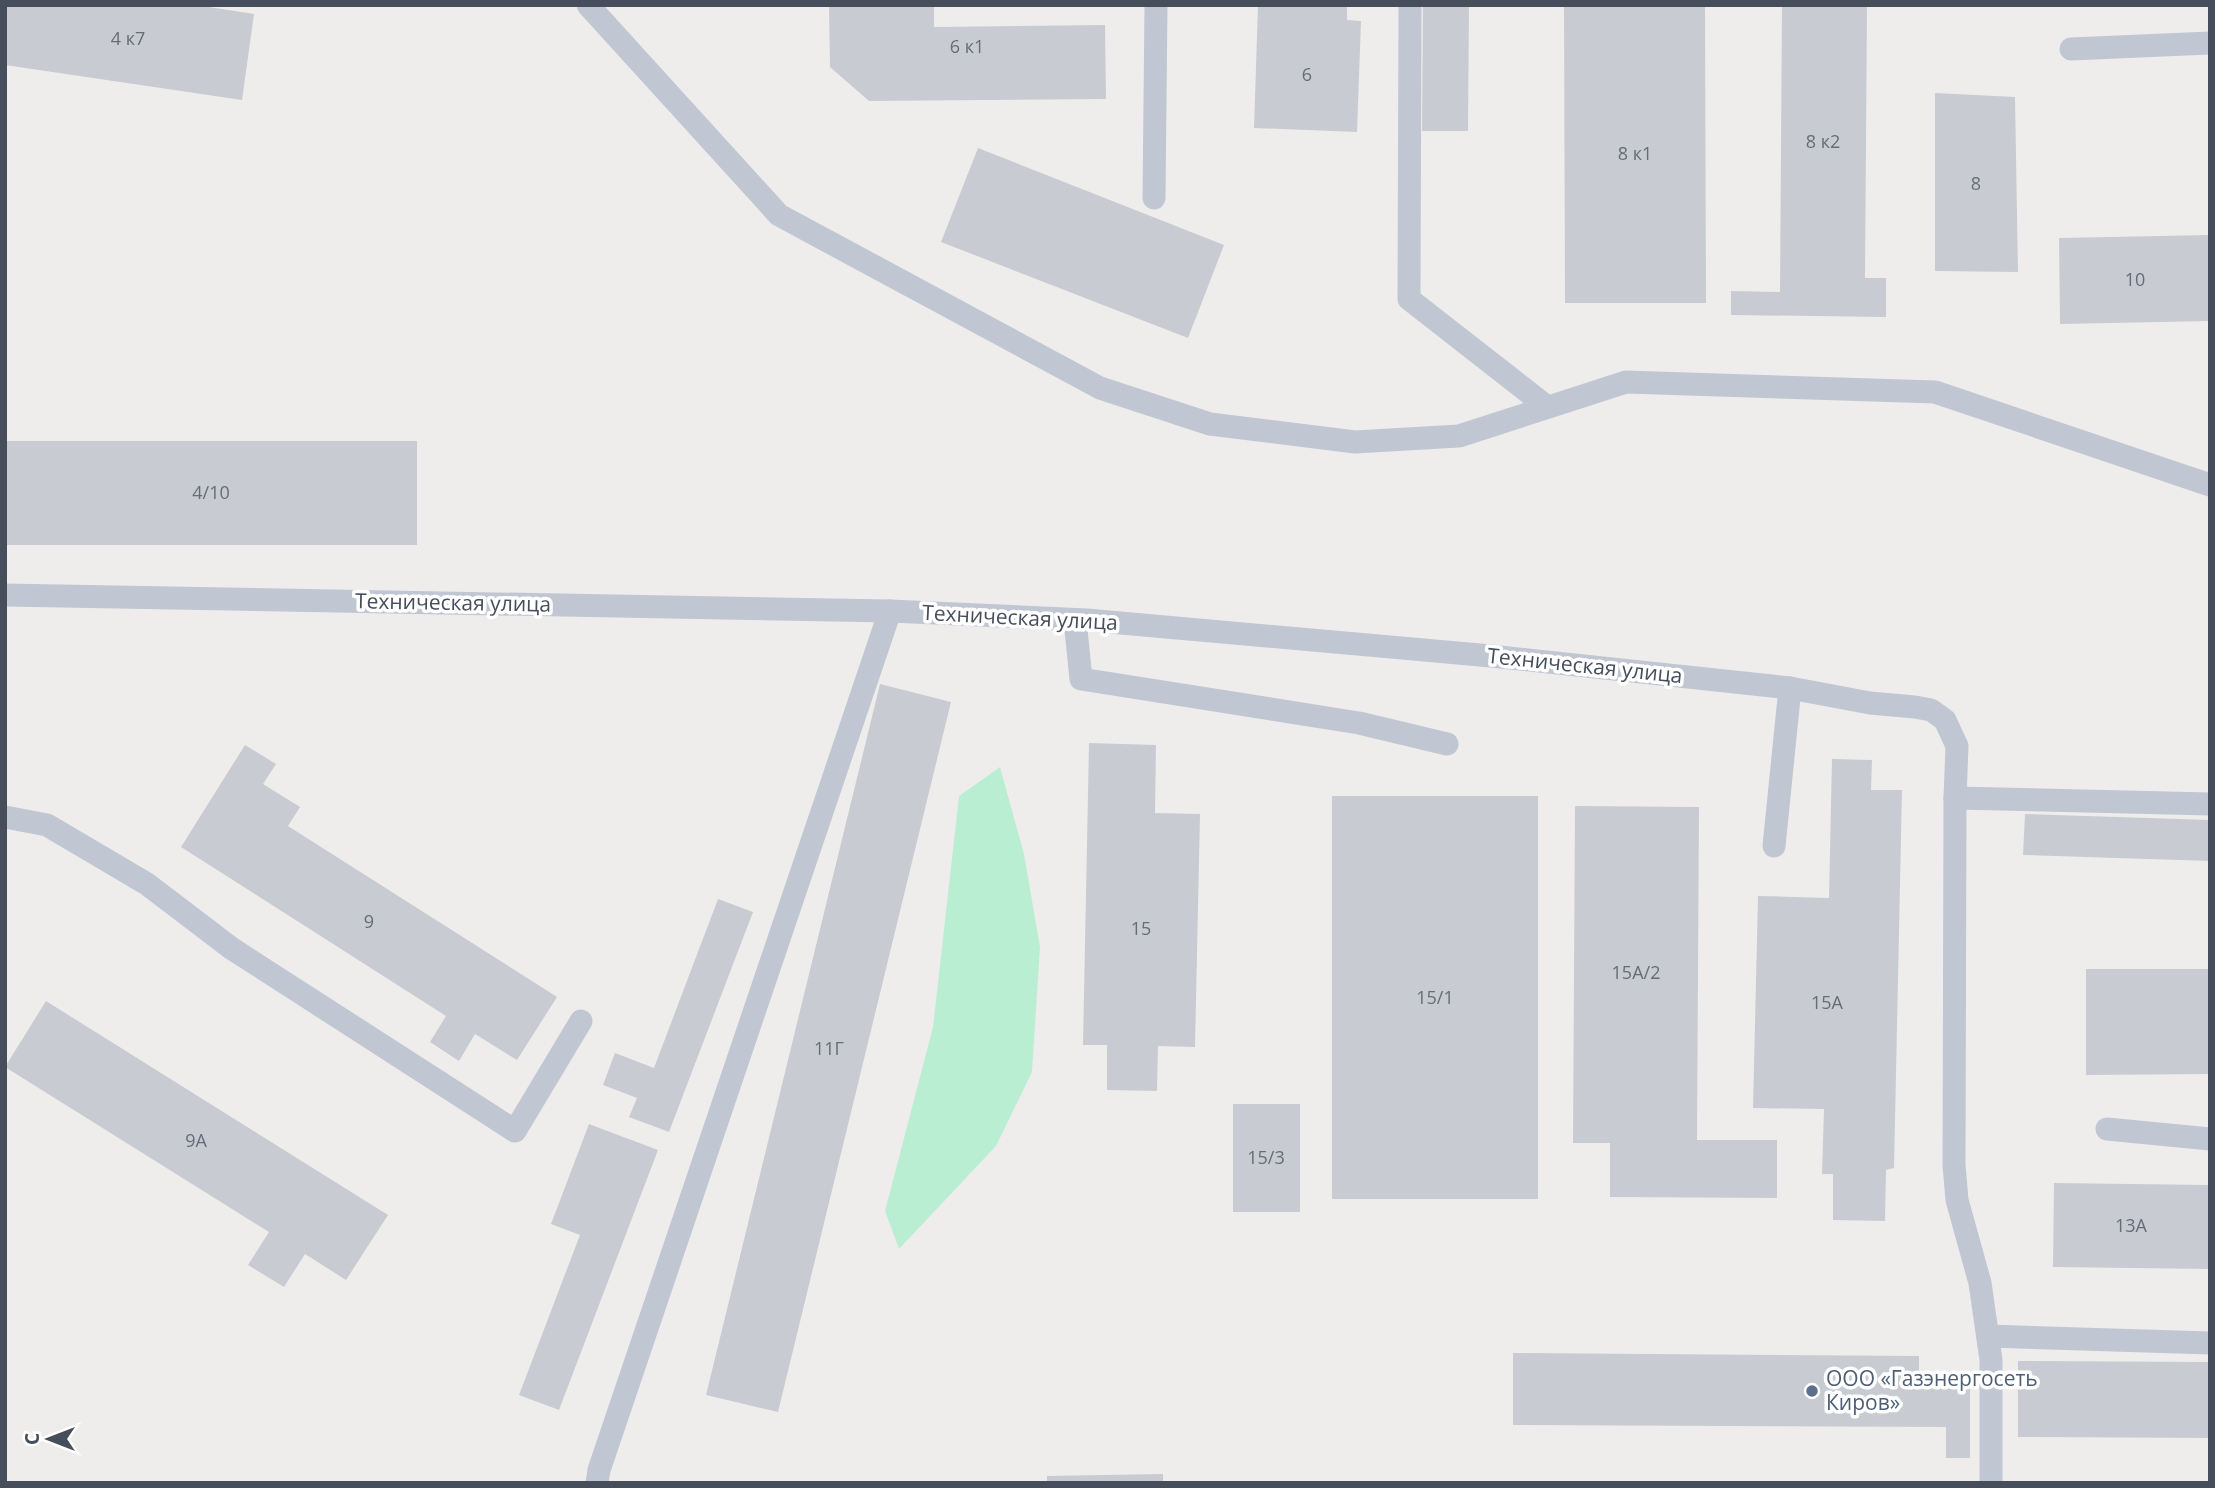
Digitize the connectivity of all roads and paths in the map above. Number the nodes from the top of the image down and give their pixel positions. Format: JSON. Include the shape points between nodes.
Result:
{"nodes":[{"id":1,"x":588,"y":5,"type":"edge"},
{"id":2,"x":1156,"y":5,"type":"edge"},
{"id":3,"x":1410,"y":5,"type":"edge"},
{"id":4,"x":2210,"y":43,"type":"edge"},
{"id":5,"x":2071,"y":49,"type":"dead end"},
{"id":6,"x":1154,"y":198,"type":"dead end"},
{"id":7,"x":1546,"y":406,"type":"junction"},
{"id":8,"x":2210,"y":485,"type":"edge"},
{"id":9,"x":5,"y":595,"type":"edge"},
{"id":10,"x":890,"y":611,"type":"junction"},
{"id":11,"x":1074,"y":620,"type":"junction"},
{"id":12,"x":1790,"y":688,"type":"junction"},
{"id":13,"x":1447,"y":744,"type":"dead end"},
{"id":14,"x":1955,"y":798,"type":"junction"},
{"id":15,"x":2210,"y":804,"type":"edge"},
{"id":16,"x":5,"y":817,"type":"edge"},
{"id":17,"x":1774,"y":846,"type":"dead end"},
{"id":18,"x":581,"y":1021,"type":"dead end"},
{"id":19,"x":2106,"y":1129,"type":"dead end"},
{"id":20,"x":2210,"y":1139,"type":"edge"},
{"id":21,"x":1988,"y":1336,"type":"junction"},
{"id":22,"x":2210,"y":1343,"type":"edge"},
{"id":23,"x":597,"y":1483,"type":"edge"},
{"id":24,"x":1991,"y":1483,"type":"edge"}],
"edges":[{"from":1,"to":7,"type":"lane","via":[[779,215],[1100,388],[1210,424],[1355,442],[1459,436]]},
{"from":2,"to":6,"type":"lane"},
{"from":3,"to":7,"type":"lane","via":[[1409,299]]},
{"from":4,"to":5,"type":"lane"},
{"from":7,"to":8,"type":"lane","via":[[1626,382],[1935,392]]},
{"from":9,"to":10,"type":"lane","name":"Техническая улица"},
{"from":10,"to":11,"type":"lane","name":"Техническая улица"},
{"from":10,"to":23,"type":"lane"},
{"from":11,"to":12,"type":"lane","name":"Техническая улица","via":[[1491,656]]},
{"from":11,"to":13,"type":"lane","via":[[1081,679],[1359,723]]},
{"from":12,"to":14,"type":"lane","name":"Техническая улица","via":[[1931,710],[1945,719],[1957,746]]},
{"from":12,"to":17,"type":"lane"},
{"from":14,"to":15,"type":"lane"},
{"from":14,"to":21,"type":"lane","name":"Техническая улица","via":[[1954,1165],[1957,1200],[1980,1283]]},
{"from":16,"to":18,"type":"lane","via":[[47,825],[147,884],[231,948],[515,1130]]},
{"from":19,"to":20,"type":"lane"},
{"from":21,"to":22,"type":"lane"},
{"from":21,"to":24,"type":"lane","name":"Техническая улица"}]}
